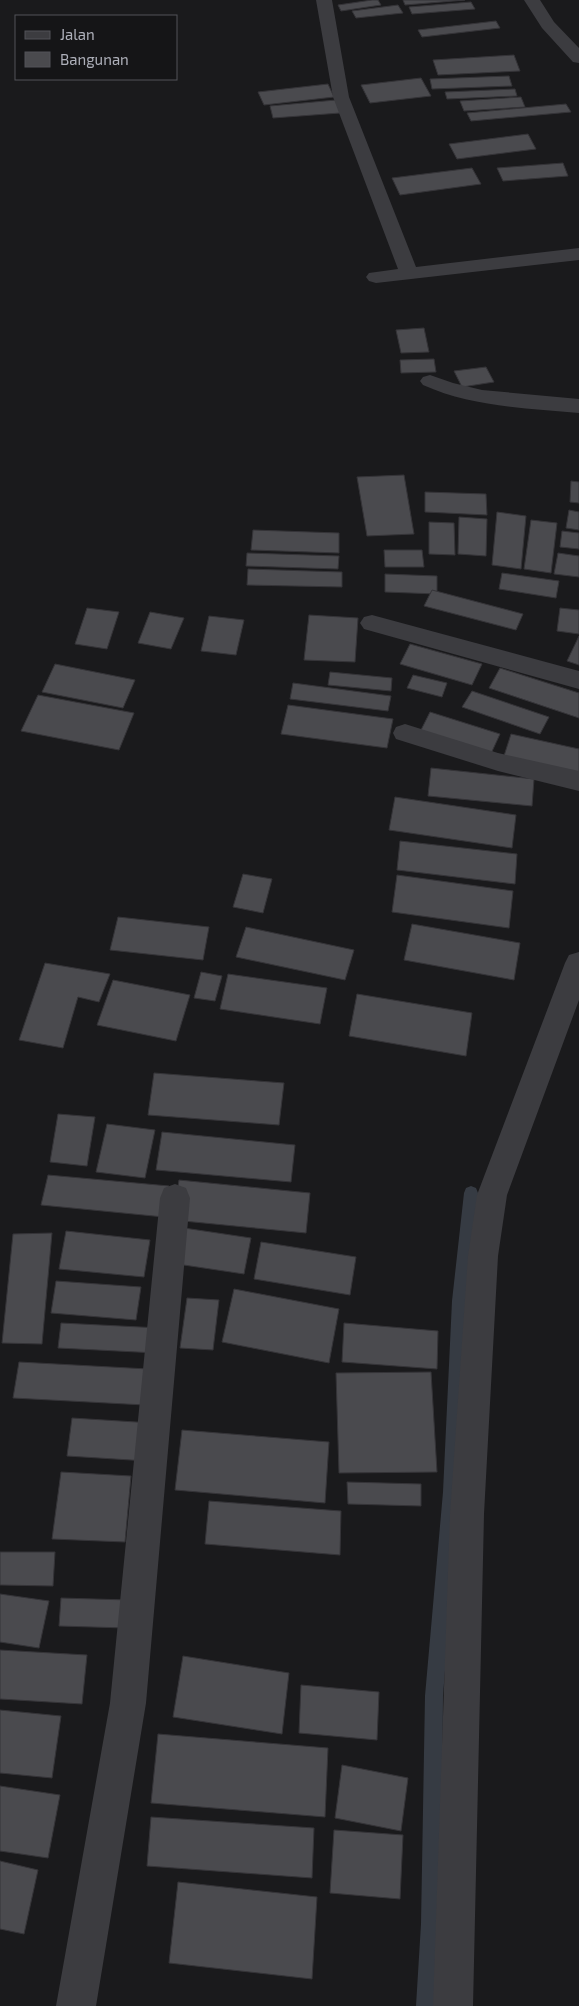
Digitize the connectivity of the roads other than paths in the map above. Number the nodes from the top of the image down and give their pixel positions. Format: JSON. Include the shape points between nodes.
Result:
{"nodes":[{"id":1,"x":324,"y":0,"type":"edge"},
{"id":2,"x":532,"y":0,"type":"edge"},
{"id":3,"x":579,"y":58,"type":"edge"},
{"id":4,"x":579,"y":254,"type":"edge"},
{"id":5,"x":409,"y":274,"type":"junction"},
{"id":6,"x":376,"y":277,"type":"dead end"},
{"id":7,"x":430,"y":381,"type":"dead end"},
{"id":8,"x":579,"y":406,"type":"edge"},
{"id":9,"x":372,"y":623,"type":"dead end"},
{"id":10,"x":579,"y":680,"type":"edge"},
{"id":11,"x":405,"y":733,"type":"dead end"},
{"id":12,"x":579,"y":781,"type":"edge"},
{"id":13,"x":579,"y":963,"type":"edge"},
{"id":14,"x":175,"y":1198,"type":"dead end"},
{"id":15,"x":76,"y":2006,"type":"edge"},
{"id":16,"x":453,"y":2006,"type":"edge"}],
"edges":[{"from":1,"to":5,"type":"street","via":[[341,97]]},
{"from":2,"to":3,"type":"street","via":[[548,25]]},
{"from":4,"to":5,"type":"street"},
{"from":5,"to":6,"type":"street"},
{"from":7,"to":8,"type":"street","via":[[470,395]]},
{"from":9,"to":10,"type":"street"},
{"from":11,"to":12,"type":"street","via":[[498,762]]},
{"from":13,"to":16,"type":"street","via":[[492,1195],[483,1256],[467,1514]]},
{"from":14,"to":15,"type":"street","via":[[128,1703]]}]}
